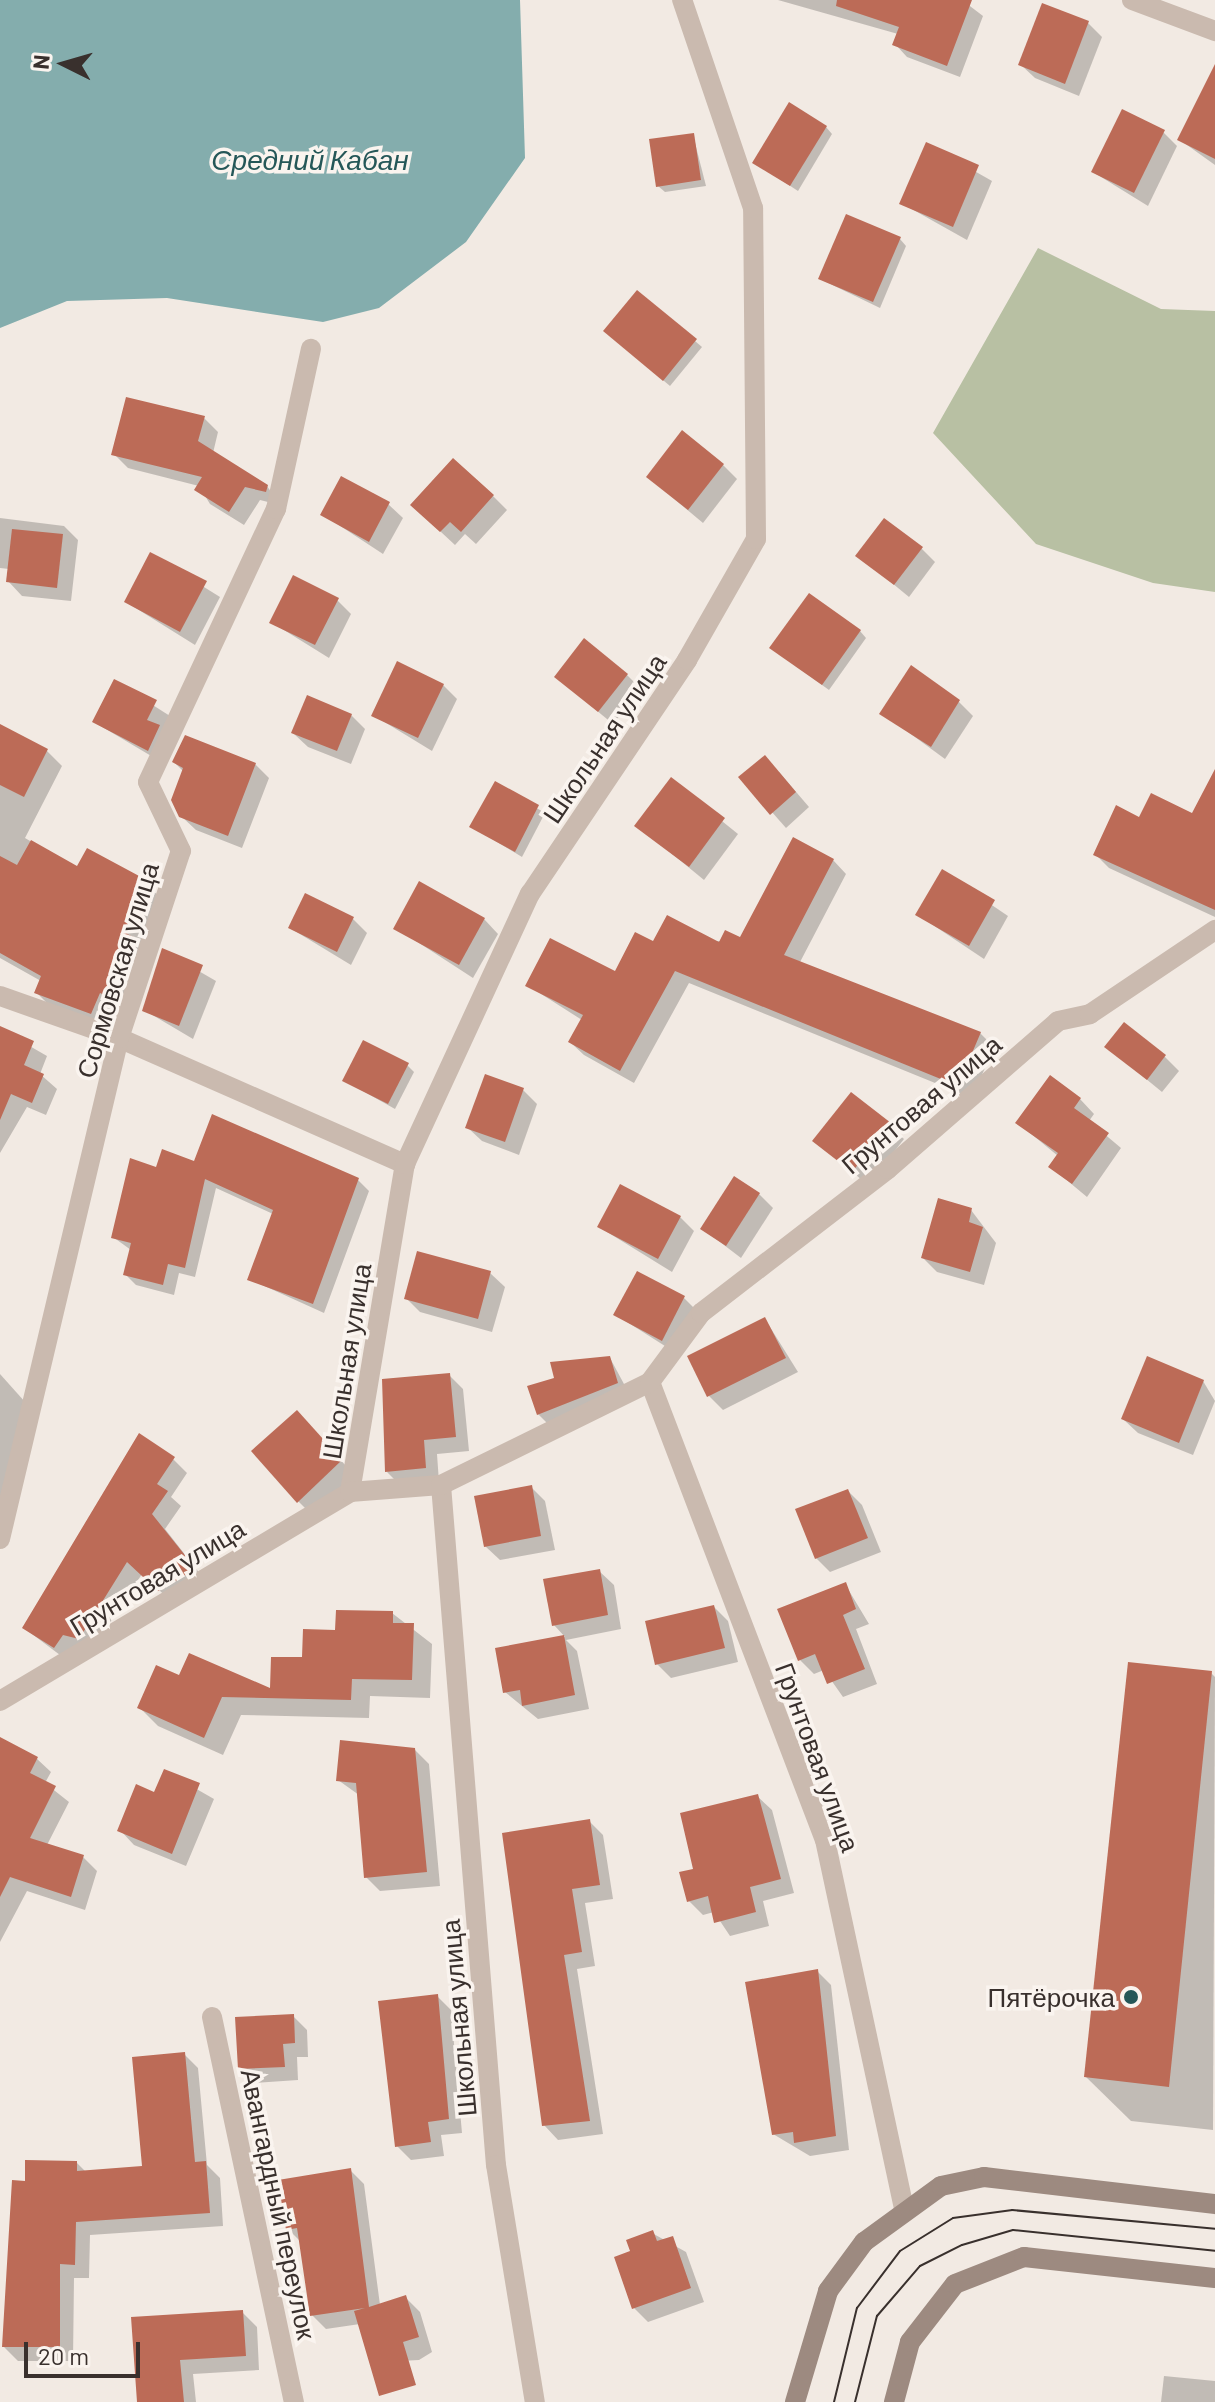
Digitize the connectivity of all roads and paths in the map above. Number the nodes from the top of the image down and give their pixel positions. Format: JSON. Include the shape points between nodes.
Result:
{"nodes":[{"id":1,"x":682,"y":0,"type":"edge"},
{"id":2,"x":1132,"y":0,"type":"edge"},
{"id":3,"x":1215,"y":31,"type":"edge"},
{"id":4,"x":311,"y":349,"type":"dead end"},
{"id":5,"x":1215,"y":930,"type":"edge"},
{"id":6,"x":0,"y":996,"type":"edge"},
{"id":7,"x":119,"y":1038,"type":"junction"},
{"id":8,"x":405,"y":1164,"type":"junction"},
{"id":9,"x":650,"y":1382,"type":"junction"},
{"id":10,"x":441,"y":1485,"type":"junction"},
{"id":11,"x":350,"y":1492,"type":"junction"},
{"id":12,"x":0,"y":1539,"type":"edge"},
{"id":13,"x":0,"y":1701,"type":"edge"},
{"id":14,"x":212,"y":2017,"type":"dead end"},
{"id":15,"x":1215,"y":2204,"type":"edge"},
{"id":16,"x":904,"y":2209,"type":"junction"},
{"id":17,"x":1215,"y":2278,"type":"edge"},
{"id":18,"x":294,"y":2402,"type":"edge"},
{"id":19,"x":535,"y":2402,"type":"edge"},
{"id":20,"x":795,"y":2402,"type":"edge"},
{"id":21,"x":894,"y":2402,"type":"edge"}],
"edges":[{"from":1,"to":8,"type":"street","name":"Школьная улица","via":[[753,208],[756,539],[687,660],[530,894]]},
{"from":2,"to":3,"type":"street"},
{"from":4,"to":7,"type":"street","name":"Сормовская улица","via":[[276,509],[148,782],[181,851]]},
{"from":5,"to":9,"type":"street","name":"Грунтовая улица","via":[[1090,1014],[1058,1021],[888,1169],[701,1313]]},
{"from":6,"to":7,"type":"street"},
{"from":7,"to":8,"type":"street"},
{"from":7,"to":12,"type":"street","name":"Сормовская улица"},
{"from":8,"to":11,"type":"street","name":"Школьная улица"},
{"from":9,"to":10,"type":"street","name":"Грунтовая улица"},
{"from":9,"to":16,"type":"street","name":"Грунтовая улица","via":[[825,1840]]},
{"from":10,"to":11,"type":"street","name":"Грунтовая улица"},
{"from":10,"to":19,"type":"street","name":"Школьная улица","via":[[496,2165]]},
{"from":11,"to":13,"type":"street","name":"Грунтовая улица"},
{"from":14,"to":18,"type":"street","name":"Авангардный переулок"},
{"from":15,"to":16,"type":"main road","via":[[984,2177],[941,2186]]},
{"from":16,"to":20,"type":"main road","via":[[864,2242],[828,2291]]},
{"from":17,"to":21,"type":"main road","via":[[1024,2257],[955,2284],[910,2342]]}]}
